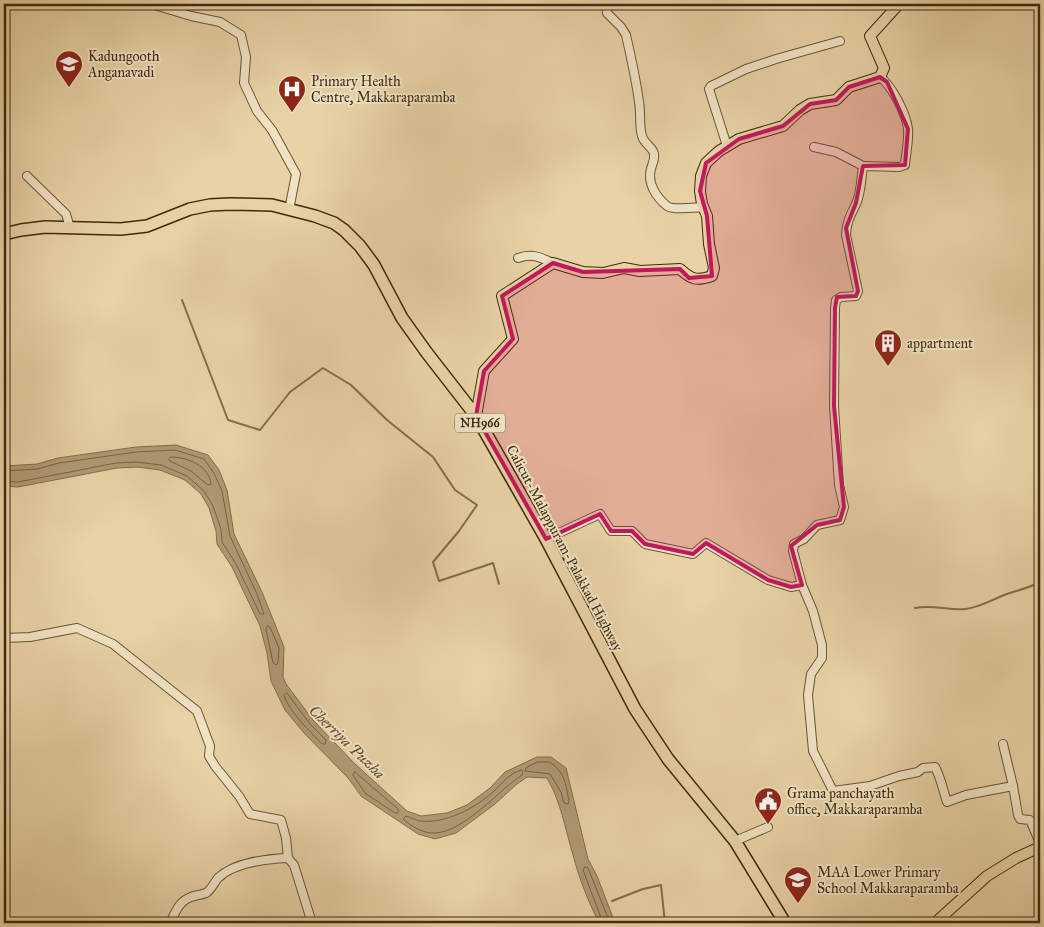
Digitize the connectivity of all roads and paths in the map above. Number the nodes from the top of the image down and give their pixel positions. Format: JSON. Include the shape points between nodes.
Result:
{"nodes":[{"id":1,"x":151,"y":4,"type":"edge"},
{"id":2,"x":607,"y":4,"type":"edge"},
{"id":3,"x":895,"y":5,"type":"edge"},
{"id":4,"x":840,"y":41,"type":"dead end"},
{"id":5,"x":880,"y":77,"type":"junction"},
{"id":6,"x":727,"y":146,"type":"junction"},
{"id":7,"x":814,"y":147,"type":"dead end"},
{"id":8,"x":863,"y":167,"type":"junction"},
{"id":9,"x":27,"y":176,"type":"dead end"},
{"id":10,"x":704,"y":208,"type":"junction"},
{"id":11,"x":289,"y":210,"type":"junction"},
{"id":12,"x":70,"y":228,"type":"junction"},
{"id":13,"x":4,"y":234,"type":"edge"},
{"id":14,"x":518,"y":258,"type":"dead end"},
{"id":15,"x":553,"y":263,"type":"junction"},
{"id":16,"x":476,"y":416,"type":"junction"},
{"id":17,"x":546,"y":539,"type":"junction"},
{"id":18,"x":802,"y":585,"type":"junction"},
{"id":19,"x":4,"y":638,"type":"edge"},
{"id":20,"x":1003,"y":744,"type":"dead end"},
{"id":21,"x":1014,"y":786,"type":"junction"},
{"id":22,"x":768,"y":827,"type":"dead end"},
{"id":23,"x":735,"y":841,"type":"junction"},
{"id":24,"x":1040,"y":843,"type":"edge"},
{"id":25,"x":1040,"y":847,"type":"edge"},
{"id":26,"x":288,"y":858,"type":"junction"},
{"id":27,"x":170,"y":923,"type":"edge"},
{"id":28,"x":312,"y":923,"type":"edge"},
{"id":29,"x":785,"y":923,"type":"edge"},
{"id":30,"x":935,"y":923,"type":"edge"}],
"edges":[{"from":1,"to":11,"type":"street","via":[[220,22],[241,35],[246,57],[244,83],[257,111],[272,130],[296,174]]},
{"from":2,"to":10,"type":"street","via":[[607,13],[626,34],[640,103],[641,136],[654,153],[650,171],[652,186],[667,207]]},
{"from":3,"to":5,"type":"main road","via":[[870,36],[884,68]]},
{"from":4,"to":6,"type":"street","via":[[754,66],[711,86]]},
{"from":5,"to":6,"type":"main road","via":[[849,87],[836,100],[810,104],[783,126],[738,139]]},
{"from":5,"to":8,"type":"street","via":[[887,82],[908,129],[904,164],[899,167]]},
{"from":6,"to":10,"type":"main road","via":[[706,163],[701,176]]},
{"from":7,"to":8,"type":"street","via":[[836,152]]},
{"from":8,"to":18,"type":"street","via":[[856,203],[846,228],[858,291],[856,296],[841,296],[836,300],[835,308],[834,406],[839,485],[844,507],[840,520],[817,525],[804,539],[794,544]]},
{"from":9,"to":12,"type":"street","via":[[66,214]]},
{"from":10,"to":15,"type":"main road","via":[[708,216],[714,268],[712,276],[702,280],[690,278],[680,270],[624,268],[604,273],[583,272]]},
{"from":11,"to":12,"type":"highway","name":"Calicut-Malappuram-Palakkad Highway","number":"NH966","via":[[272,205],[210,205],[190,209],[147,226]]},
{"from":11,"to":16,"type":"highway","name":"Calicut-Malappuram-Palakkad Highway","number":"NH966","via":[[334,223],[360,246],[374,265],[402,318]]},
{"from":12,"to":13,"type":"highway","name":"Calicut-Malappuram-Palakkad Highway","number":"NH966","via":[[45,227]]},
{"from":14,"to":15,"type":"street","via":[[534,255]]},
{"from":15,"to":16,"type":"main road","via":[[502,296],[513,339],[484,371]]},
{"from":16,"to":17,"type":"highway","name":"Calicut-Malappuram-Palakkad Highway","number":"NH966"},
{"from":17,"to":18,"type":"street","via":[[600,514],[611,530],[632,531],[645,544],[693,554],[706,543],[768,580],[790,587]]},
{"from":17,"to":23,"type":"highway","name":"Calicut-Malappuram-Palakkad Highway","number":"NH966","via":[[635,709],[668,759]]},
{"from":18,"to":21,"type":"street","via":[[813,610],[822,645],[822,658],[811,674],[808,695],[813,751],[833,791],[870,786],[935,767],[946,802]]},
{"from":19,"to":26,"type":"street","via":[[30,637],[77,628],[113,644],[144,668],[196,711],[210,746],[209,756],[250,814],[281,820]]},
{"from":20,"to":21,"type":"street"},
{"from":21,"to":24,"type":"street","via":[[1018,815],[1020,819],[1030,820]]},
{"from":22,"to":23,"type":"street"},
{"from":23,"to":29,"type":"highway","name":"Calicut-Malappuram-Palakkad Highway","number":"NH966"},
{"from":25,"to":30,"type":"main road","via":[[987,876]]},
{"from":26,"to":27,"type":"street","via":[[276,858],[232,870],[218,878],[207,892],[191,896],[179,905]]},
{"from":26,"to":28,"type":"street","via":[[294,865]]}]}
